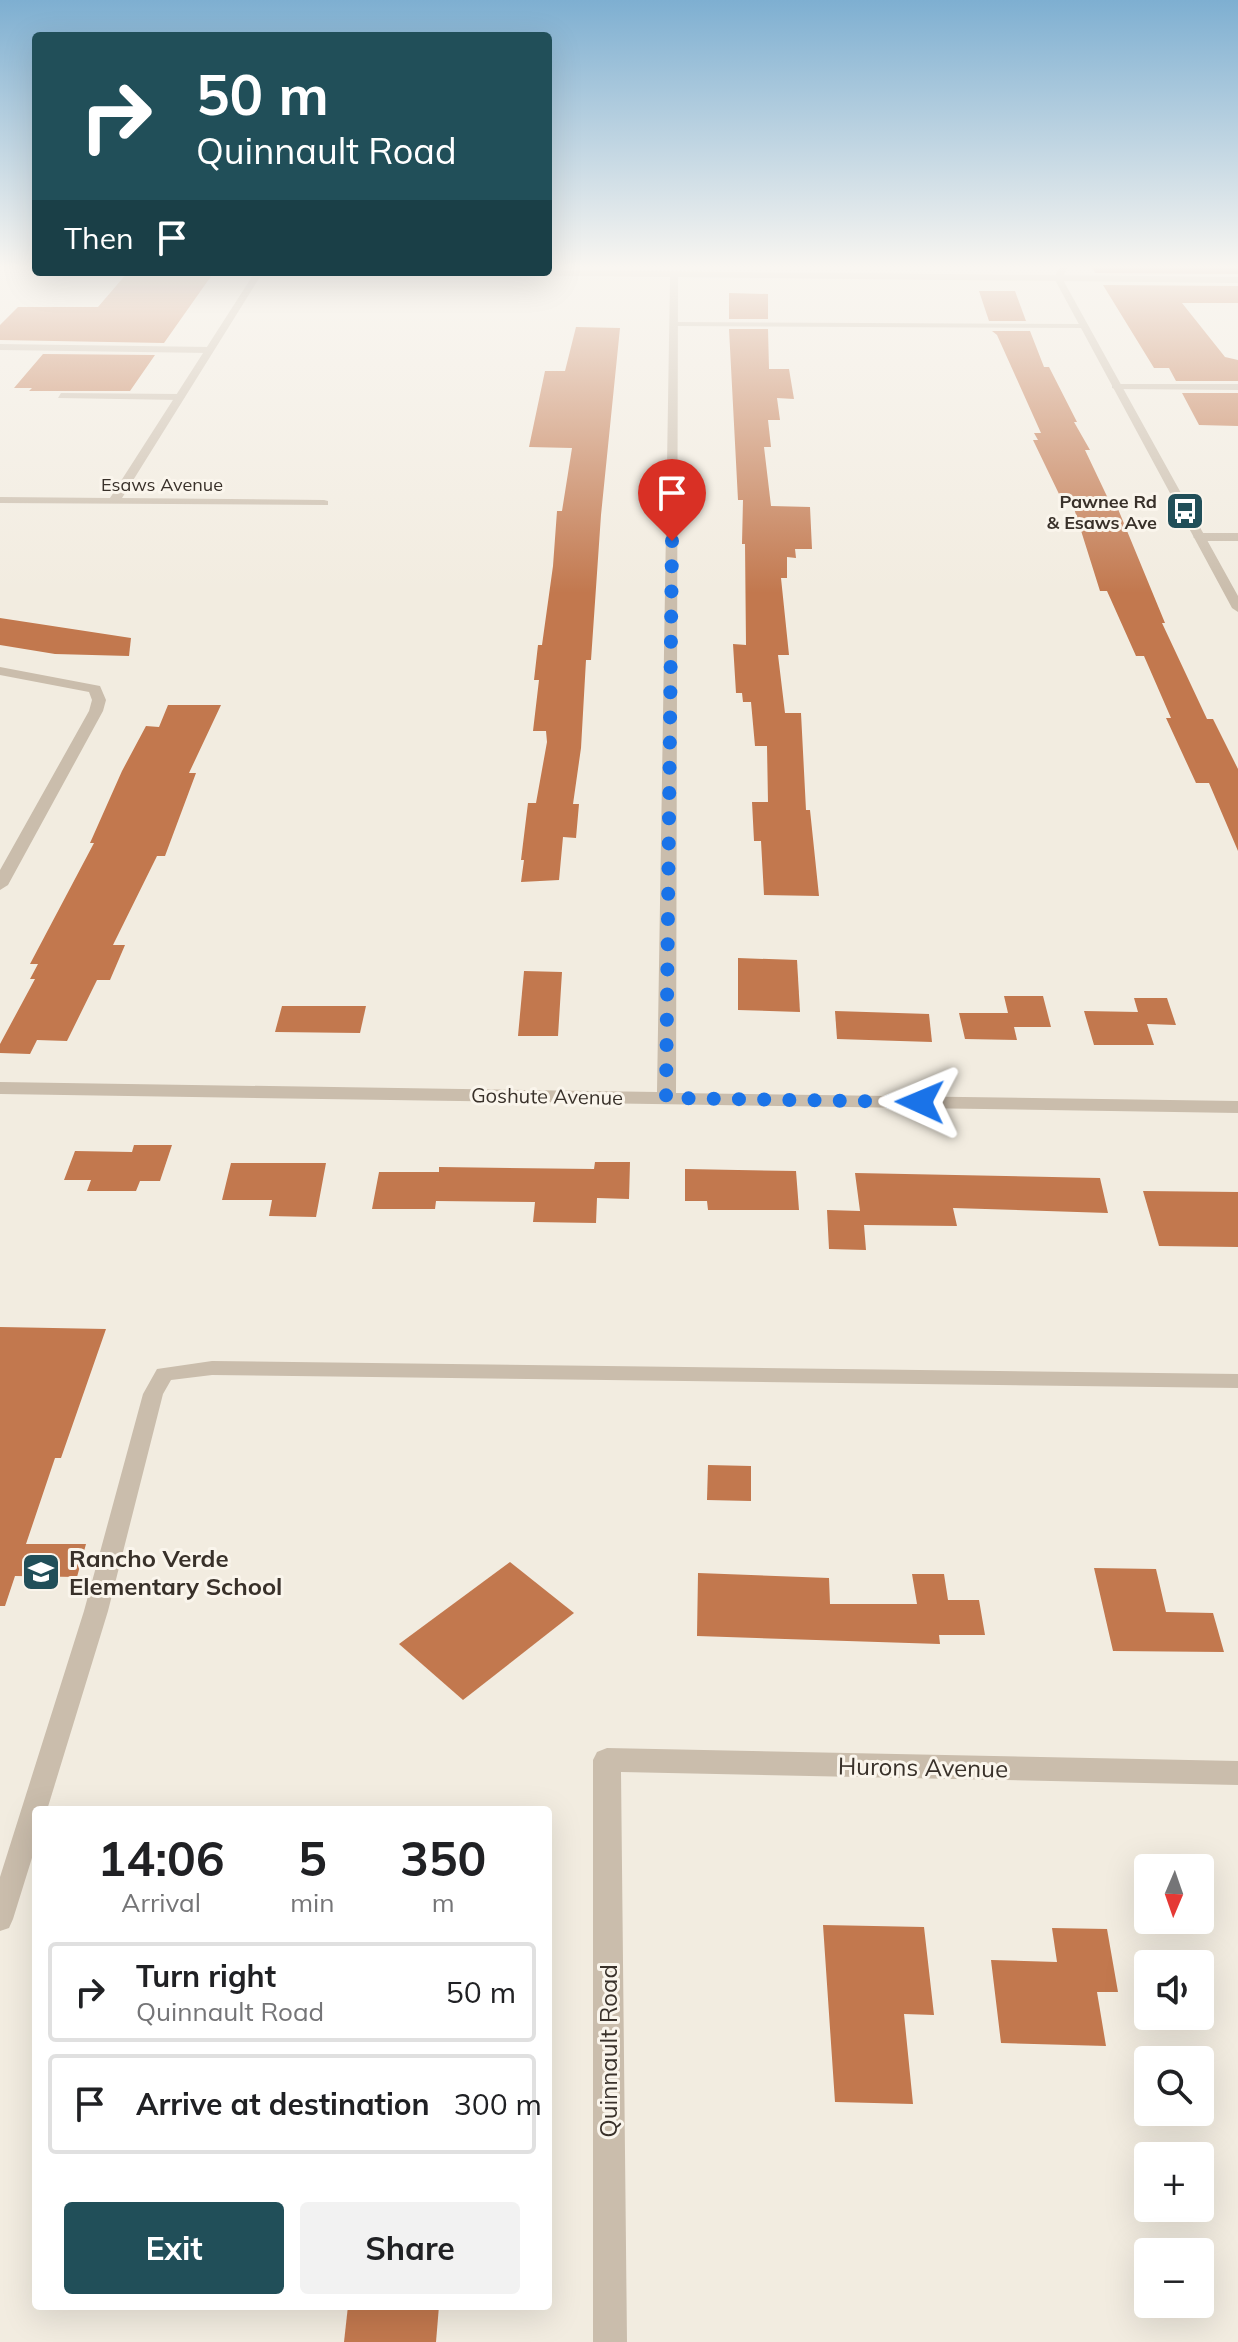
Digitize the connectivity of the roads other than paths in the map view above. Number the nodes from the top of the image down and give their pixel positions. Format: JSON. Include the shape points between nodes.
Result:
{"nodes":[{"id":1,"x":194,"y":374,"type":"edge"},
{"id":2,"x":673,"y":374,"type":"edge"},
{"id":3,"x":1110,"y":374,"type":"edge"},
{"id":4,"x":186,"y":386,"type":"junction"},
{"id":5,"x":1116,"y":386,"type":"junction"},
{"id":6,"x":1238,"y":387,"type":"edge"},
{"id":7,"x":61,"y":396,"type":"dead end"},
{"id":8,"x":145,"y":396,"type":"junction"},
{"id":9,"x":180,"y":397,"type":"junction"},
{"id":10,"x":0,"y":500,"type":"edge"},
{"id":11,"x":114,"y":501,"type":"junction"},
{"id":12,"x":324,"y":503,"type":"dead end"},
{"id":13,"x":1199,"y":537,"type":"junction"},
{"id":14,"x":1238,"y":537,"type":"edge"},
{"id":15,"x":1238,"y":608,"type":"edge"},
{"id":16,"x":0,"y":671,"type":"edge"},
{"id":17,"x":0,"y":885,"type":"edge"},
{"id":18,"x":0,"y":1088,"type":"edge"},
{"id":19,"x":666,"y":1098,"type":"junction"},
{"id":20,"x":1238,"y":1107,"type":"edge"},
{"id":21,"x":1238,"y":1381,"type":"edge"},
{"id":22,"x":607,"y":1760,"type":"joint"},
{"id":23,"x":1238,"y":1773,"type":"edge"},
{"id":24,"x":35,"y":1806,"type":"edge"},
{"id":25,"x":32,"y":1816,"type":"edge"},
{"id":26,"x":0,"y":1919,"type":"edge"},
{"id":27,"x":610,"y":2342,"type":"edge"}],
"edges":[{"from":1,"to":4,"type":"street"},
{"from":2,"to":19,"type":"street"},
{"from":3,"to":5,"type":"street"},
{"from":4,"to":8,"type":"lane","via":[[153,386]]},
{"from":4,"to":9,"type":"street"},
{"from":5,"to":6,"type":"street"},
{"from":5,"to":13,"type":"street"},
{"from":7,"to":8,"type":"lane"},
{"from":8,"to":9,"type":"lane"},
{"from":9,"to":11,"type":"street"},
{"from":10,"to":11,"type":"street","name":"Esaws Avenue"},
{"from":11,"to":12,"type":"street","name":"Esaws Avenue"},
{"from":13,"to":14,"type":"street"},
{"from":13,"to":15,"type":"street"},
{"from":16,"to":17,"type":"street","via":[[75,683],[95,689],[99,700]]},
{"from":18,"to":19,"type":"street","name":"Goshute Avenue"},
{"from":19,"to":20,"type":"street","name":"Goshute Avenue"},
{"from":21,"to":24,"type":"lane","via":[[212,1368],[164,1374],[153,1394],[96,1611]]},
{"from":22,"to":23,"type":"street","name":"Hurons Avenue"},
{"from":22,"to":27,"type":"street","name":"Quinnault Road"},
{"from":25,"to":26,"type":"lane"}]}
